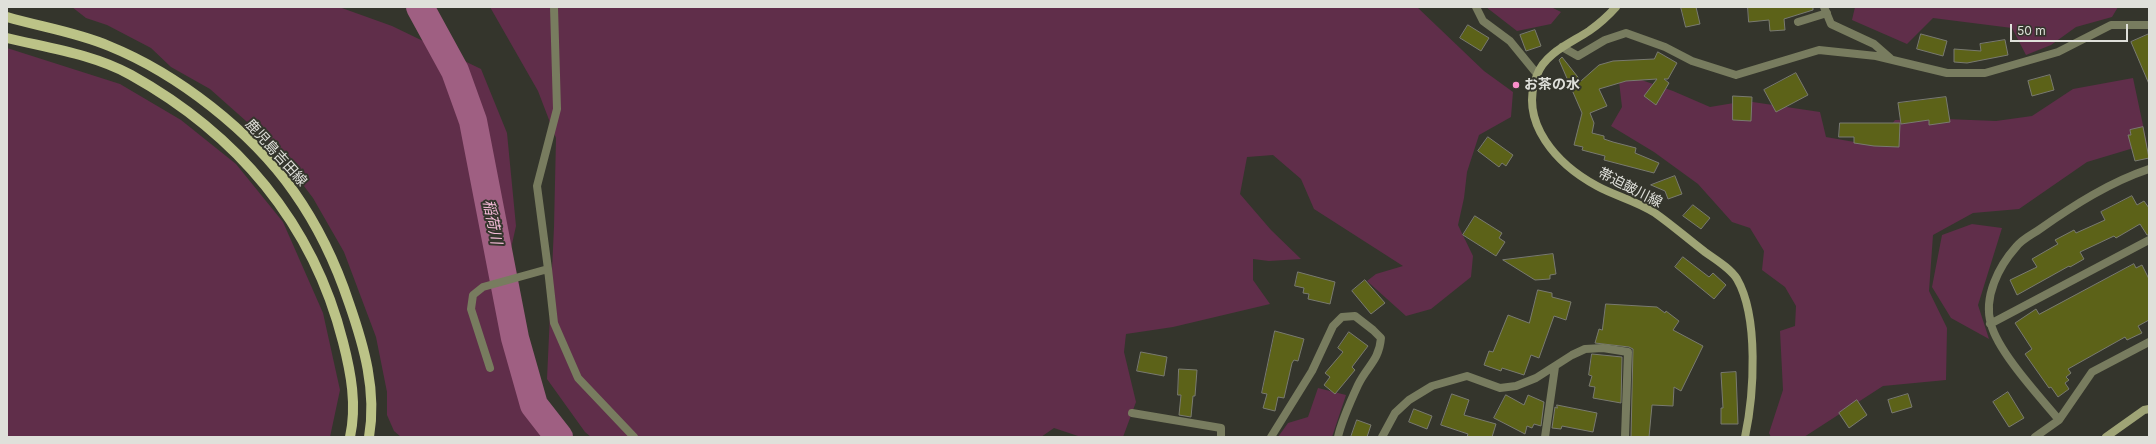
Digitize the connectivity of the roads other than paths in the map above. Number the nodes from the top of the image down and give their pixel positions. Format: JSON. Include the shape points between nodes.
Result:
{"nodes":[{"id":1,"x":554,"y":7,"type":"edge"},
{"id":2,"x":1476,"y":7,"type":"edge"},
{"id":3,"x":1616,"y":7,"type":"edge"},
{"id":4,"x":1826,"y":10,"type":"edge"},
{"id":5,"x":7,"y":17,"type":"edge"},
{"id":6,"x":1798,"y":22,"type":"dead end"},
{"id":7,"x":2149,"y":25,"type":"edge"},
{"id":8,"x":7,"y":38,"type":"edge"},
{"id":9,"x":1562,"y":47,"type":"junction"},
{"id":10,"x":1892,"y":60,"type":"junction"},
{"id":11,"x":1537,"y":74,"type":"junction"},
{"id":12,"x":2149,"y":169,"type":"edge"},
{"id":13,"x":2149,"y":240,"type":"edge"},
{"id":14,"x":548,"y":269,"type":"junction"},
{"id":15,"x":1990,"y":324,"type":"junction"},
{"id":16,"x":2149,"y":342,"type":"edge"},
{"id":17,"x":1555,"y":367,"type":"junction"},
{"id":18,"x":490,"y":368,"type":"dead end"},
{"id":19,"x":2149,"y":409,"type":"edge"},
{"id":20,"x":1132,"y":413,"type":"dead end"},
{"id":21,"x":2059,"y":420,"type":"junction"},
{"id":22,"x":350,"y":437,"type":"edge"},
{"id":23,"x":369,"y":437,"type":"edge"},
{"id":24,"x":634,"y":437,"type":"edge"},
{"id":25,"x":1221,"y":437,"type":"edge"},
{"id":26,"x":1271,"y":437,"type":"edge"},
{"id":27,"x":1338,"y":437,"type":"edge"},
{"id":28,"x":1382,"y":437,"type":"edge"},
{"id":29,"x":1545,"y":437,"type":"edge"},
{"id":30,"x":1625,"y":437,"type":"edge"},
{"id":31,"x":1745,"y":437,"type":"edge"},
{"id":32,"x":2035,"y":437,"type":"edge"},
{"id":33,"x":2106,"y":437,"type":"edge"}],
"edges":[{"from":1,"to":14,"type":"street","via":[[557,109],[537,186]]},
{"from":2,"to":11,"type":"street","via":[[1483,21],[1510,41]]},
{"from":3,"to":9,"type":"street","name":"帯迫皷川線","via":[[1590,30]]},
{"from":4,"to":6,"type":"street"},
{"from":4,"to":10,"type":"street","via":[[1831,24],[1874,44]]},
{"from":5,"to":23,"type":"main road","name":"鹿児島吉田線","via":[[102,43],[147,65],[191,93],[230,123],[294,191],[321,236],[355,319],[371,393]]},
{"from":7,"to":10,"type":"street","via":[[2111,25],[2058,52],[1985,73],[1947,73]]},
{"from":8,"to":22,"type":"main road","name":"鹿児島吉田線","via":[[97,60],[130,75],[178,104],[210,130],[257,175],[286,213],[310,254],[336,315],[353,390],[353,422]]},
{"from":9,"to":10,"type":"street","via":[[1578,56],[1605,40],[1626,33],[1665,47],[1692,61],[1736,75],[1819,50]]},
{"from":9,"to":11,"type":"street","name":"帯迫皷川線","via":[[1547,59]]},
{"from":11,"to":31,"type":"street","name":"帯迫皷川線","via":[[1531,105],[1537,128],[1546,143],[1579,176],[1654,213],[1724,265],[1736,278],[1751,323],[1750,408]]},
{"from":12,"to":15,"type":"street","via":[[2125,177],[2080,202],[2017,245],[1998,271],[1994,282]]},
{"from":13,"to":15,"type":"street"},
{"from":14,"to":18,"type":"street","via":[[483,287],[473,295],[471,309]]},
{"from":14,"to":24,"type":"street","via":[[554,322],[578,378]]},
{"from":15,"to":21,"type":"street","via":[[2000,346]]},
{"from":16,"to":21,"type":"street","via":[[2092,372]]},
{"from":17,"to":28,"type":"street","via":[[1516,386],[1500,388],[1467,376],[1432,386],[1409,400],[1395,413]]},
{"from":17,"to":29,"type":"street"},
{"from":17,"to":30,"type":"street","via":[[1585,349],[1603,348],[1628,352]]},
{"from":19,"to":33,"type":"street"},
{"from":20,"to":25,"type":"street","via":[[1221,428]]},
{"from":21,"to":32,"type":"street"},
{"from":26,"to":27,"type":"street","via":[[1312,371],[1333,326],[1342,317],[1355,316],[1381,338],[1380,350],[1358,384]]}]}
